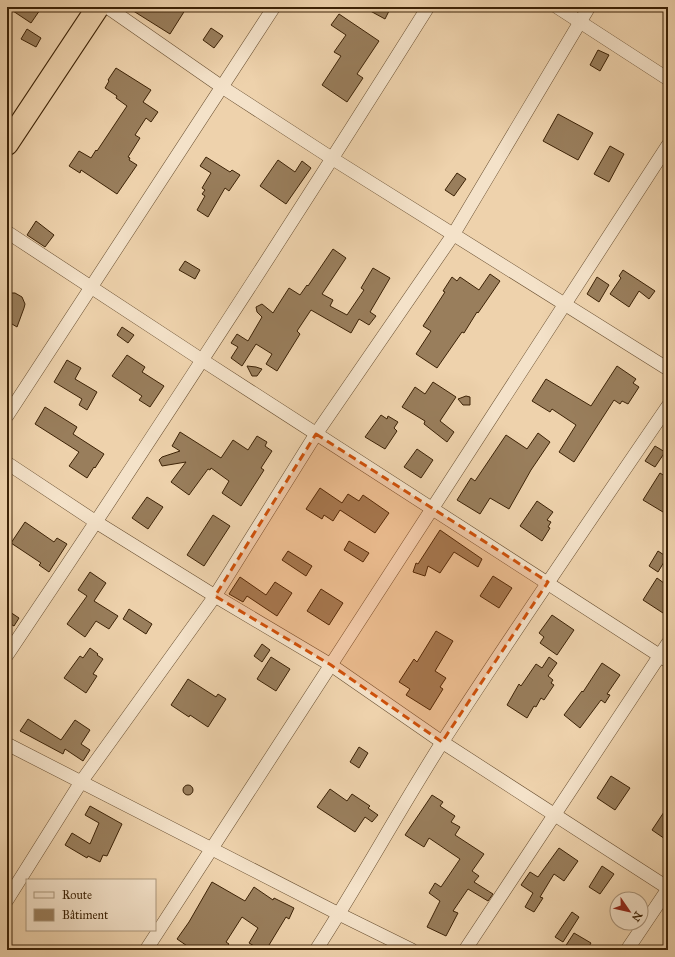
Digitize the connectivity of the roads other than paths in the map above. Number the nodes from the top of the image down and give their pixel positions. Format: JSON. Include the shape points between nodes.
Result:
{"nodes":[{"id":1,"x":98,"y":7,"type":"edge"},
{"id":2,"x":108,"y":7,"type":"edge"},
{"id":3,"x":274,"y":7,"type":"edge"},
{"id":4,"x":428,"y":7,"type":"edge"},
{"id":5,"x":557,"y":7,"type":"edge"},
{"id":6,"x":589,"y":7,"type":"edge"},
{"id":7,"x":580,"y":22,"type":"junction"},
{"id":8,"x":668,"y":79,"type":"edge"},
{"id":9,"x":222,"y":87,"type":"junction"},
{"id":10,"x":7,"y":144,"type":"edge"},
{"id":11,"x":668,"y":145,"type":"edge"},
{"id":12,"x":333,"y":159,"type":"junction"},
{"id":13,"x":7,"y":232,"type":"edge"},
{"id":14,"x":453,"y":235,"type":"junction"},
{"id":15,"x":91,"y":287,"type":"junction"},
{"id":16,"x":564,"y":304,"type":"junction"},
{"id":17,"x":202,"y":360,"type":"junction"},
{"id":18,"x":668,"y":369,"type":"edge"},
{"id":19,"x":668,"y":406,"type":"edge"},
{"id":20,"x":7,"y":416,"type":"edge"},
{"id":21,"x":316,"y":434,"type":"junction"},
{"id":22,"x":7,"y":463,"type":"edge"},
{"id":23,"x":432,"y":508,"type":"junction"},
{"id":24,"x":96,"y":522,"type":"junction"},
{"id":25,"x":548,"y":582,"type":"junction"},
{"id":26,"x":215,"y":596,"type":"junction"},
{"id":27,"x":668,"y":643,"type":"edge"},
{"id":28,"x":7,"y":654,"type":"edge"},
{"id":29,"x":664,"y":658,"type":"edge"},
{"id":30,"x":331,"y":665,"type":"junction"},
{"id":31,"x":442,"y":742,"type":"junction"},
{"id":32,"x":7,"y":744,"type":"edge"},
{"id":33,"x":81,"y":782,"type":"junction"},
{"id":34,"x":554,"y":815,"type":"junction"},
{"id":35,"x":212,"y":849,"type":"junction"},
{"id":36,"x":668,"y":888,"type":"edge"},
{"id":37,"x":7,"y":900,"type":"edge"},
{"id":38,"x":339,"y":914,"type":"junction"},
{"id":39,"x":146,"y":950,"type":"edge"},
{"id":40,"x":316,"y":950,"type":"edge"},
{"id":41,"x":412,"y":950,"type":"edge"},
{"id":42,"x":465,"y":950,"type":"edge"},
{"id":43,"x":627,"y":950,"type":"edge"}],
"edges":[{"from":1,"to":10,"type":"highway"},
{"from":2,"to":9,"type":"street"},
{"from":3,"to":9,"type":"street"},
{"from":4,"to":12,"type":"street"},
{"from":5,"to":7,"type":"street"},
{"from":6,"to":7,"type":"street"},
{"from":7,"to":8,"type":"street"},
{"from":7,"to":14,"type":"street"},
{"from":9,"to":12,"type":"street"},
{"from":9,"to":15,"type":"street"},
{"from":11,"to":16,"type":"street"},
{"from":12,"to":14,"type":"street"},
{"from":12,"to":17,"type":"street"},
{"from":13,"to":15,"type":"street"},
{"from":14,"to":16,"type":"street"},
{"from":14,"to":21,"type":"street"},
{"from":15,"to":17,"type":"street"},
{"from":15,"to":20,"type":"street"},
{"from":16,"to":18,"type":"street"},
{"from":16,"to":23,"type":"street"},
{"from":17,"to":21,"type":"street"},
{"from":17,"to":24,"type":"street"},
{"from":19,"to":25,"type":"street"},
{"from":21,"to":23,"type":"street"},
{"from":21,"to":26,"type":"street"},
{"from":22,"to":24,"type":"street"},
{"from":23,"to":25,"type":"street"},
{"from":23,"to":30,"type":"street"},
{"from":24,"to":26,"type":"street"},
{"from":24,"to":28,"type":"street"},
{"from":25,"to":29,"type":"street"},
{"from":25,"to":31,"type":"street"},
{"from":26,"to":30,"type":"street"},
{"from":26,"to":33,"type":"street"},
{"from":27,"to":29,"type":"street"},
{"from":29,"to":34,"type":"street"},
{"from":30,"to":31,"type":"street"},
{"from":30,"to":35,"type":"street"},
{"from":31,"to":34,"type":"street"},
{"from":31,"to":38,"type":"street"},
{"from":32,"to":33,"type":"street"},
{"from":33,"to":35,"type":"street"},
{"from":33,"to":37,"type":"street"},
{"from":34,"to":36,"type":"street"},
{"from":34,"to":42,"type":"street"},
{"from":35,"to":38,"type":"street"},
{"from":35,"to":39,"type":"street"},
{"from":36,"to":43,"type":"street"},
{"from":38,"to":40,"type":"street"},
{"from":38,"to":41,"type":"street"}]}
